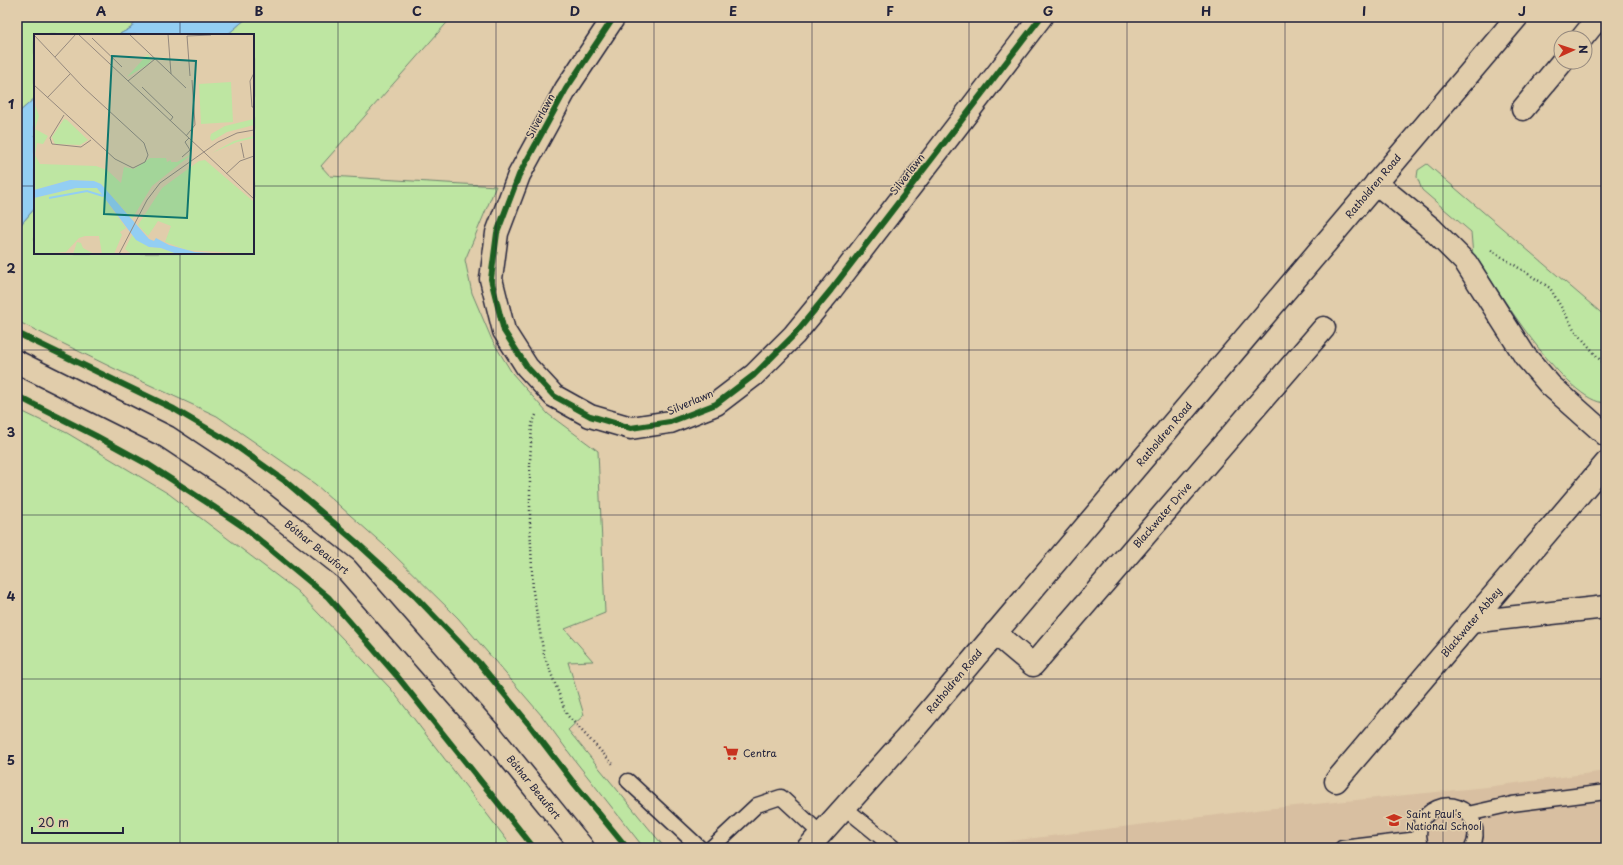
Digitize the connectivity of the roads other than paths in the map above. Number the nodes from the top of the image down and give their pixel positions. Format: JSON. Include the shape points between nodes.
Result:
{"nodes":[{"id":1,"x":614,"y":17,"type":"edge"},
{"id":2,"x":1041,"y":17,"type":"edge"},
{"id":3,"x":1517,"y":17,"type":"edge"},
{"id":4,"x":1599,"y":17,"type":"edge"},
{"id":5,"x":1588,"y":30,"type":"edge"},
{"id":6,"x":1555,"y":70,"type":"edge"},
{"id":7,"x":1523,"y":109,"type":"dead end"},
{"id":8,"x":1376,"y":183,"type":"junction"},
{"id":9,"x":1324,"y":328,"type":"dead end"},
{"id":10,"x":20,"y":363,"type":"edge"},
{"id":11,"x":1606,"y":435,"type":"edge"},
{"id":12,"x":1606,"y":463,"type":"edge"},
{"id":13,"x":1606,"y":606,"type":"edge"},
{"id":14,"x":1470,"y":622,"type":"junction"},
{"id":15,"x":995,"y":633,"type":"junction"},
{"id":16,"x":628,"y":781,"type":"road end"},
{"id":17,"x":1336,"y":781,"type":"dead end"},
{"id":18,"x":1606,"y":792,"type":"edge"},
{"id":19,"x":845,"y":808,"type":"junction"},
{"id":20,"x":1468,"y":814,"type":"junction"},
{"id":21,"x":815,"y":841,"type":"edge"},
{"id":22,"x":1420,"y":844,"type":"edge"},
{"id":23,"x":582,"y":848,"type":"edge"},
{"id":24,"x":700,"y":848,"type":"edge"},
{"id":25,"x":711,"y":848,"type":"edge"},
{"id":26,"x":894,"y":848,"type":"edge"},
{"id":27,"x":1342,"y":848,"type":"edge"},
{"id":28,"x":1472,"y":848,"type":"edge"}],
"edges":[{"from":1,"to":2,"type":"street","name":"Silverlawn","via":[[566,89],[520,175],[497,233],[491,279],[504,331],[527,367],[549,391],[590,416],[631,428],[670,422],[716,404],[754,375],[794,335]]},
{"from":3,"to":8,"type":"street","name":"Ratholdren Road"},
{"from":4,"to":5,"type":"street"},
{"from":6,"to":7,"type":"street"},
{"from":8,"to":11,"type":"street","via":[[1432,229],[1466,263],[1525,356],[1550,385]]},
{"from":8,"to":15,"type":"street","name":"Ratholdren Road"},
{"from":9,"to":15,"type":"street","name":"Blackwater Drive","via":[[1033,665]]},
{"from":10,"to":23,"type":"street","name":"Bóthar Beaufort","via":[[167,436],[238,484],[346,569],[493,737]]},
{"from":12,"to":14,"type":"street","name":"Blackwater Abbey"},
{"from":13,"to":14,"type":"street"},
{"from":14,"to":17,"type":"street","name":"Blackwater Abbey"},
{"from":15,"to":19,"type":"street","name":"Ratholdren Road"},
{"from":16,"to":24,"type":"lane"},
{"from":18,"to":20,"type":"lane","via":[[1512,804]]},
{"from":19,"to":21,"type":"street","name":"Ratholdren Road"},
{"from":19,"to":26,"type":"lane"},
{"from":20,"to":22,"type":"lane","via":[[1452,806],[1434,808],[1421,821]]},
{"from":20,"to":28,"type":"lane","via":[[1476,830]]},
{"from":21,"to":25,"type":"lane","via":[[781,798],[757,805]]},
{"from":22,"to":27,"type":"lane"}]}
